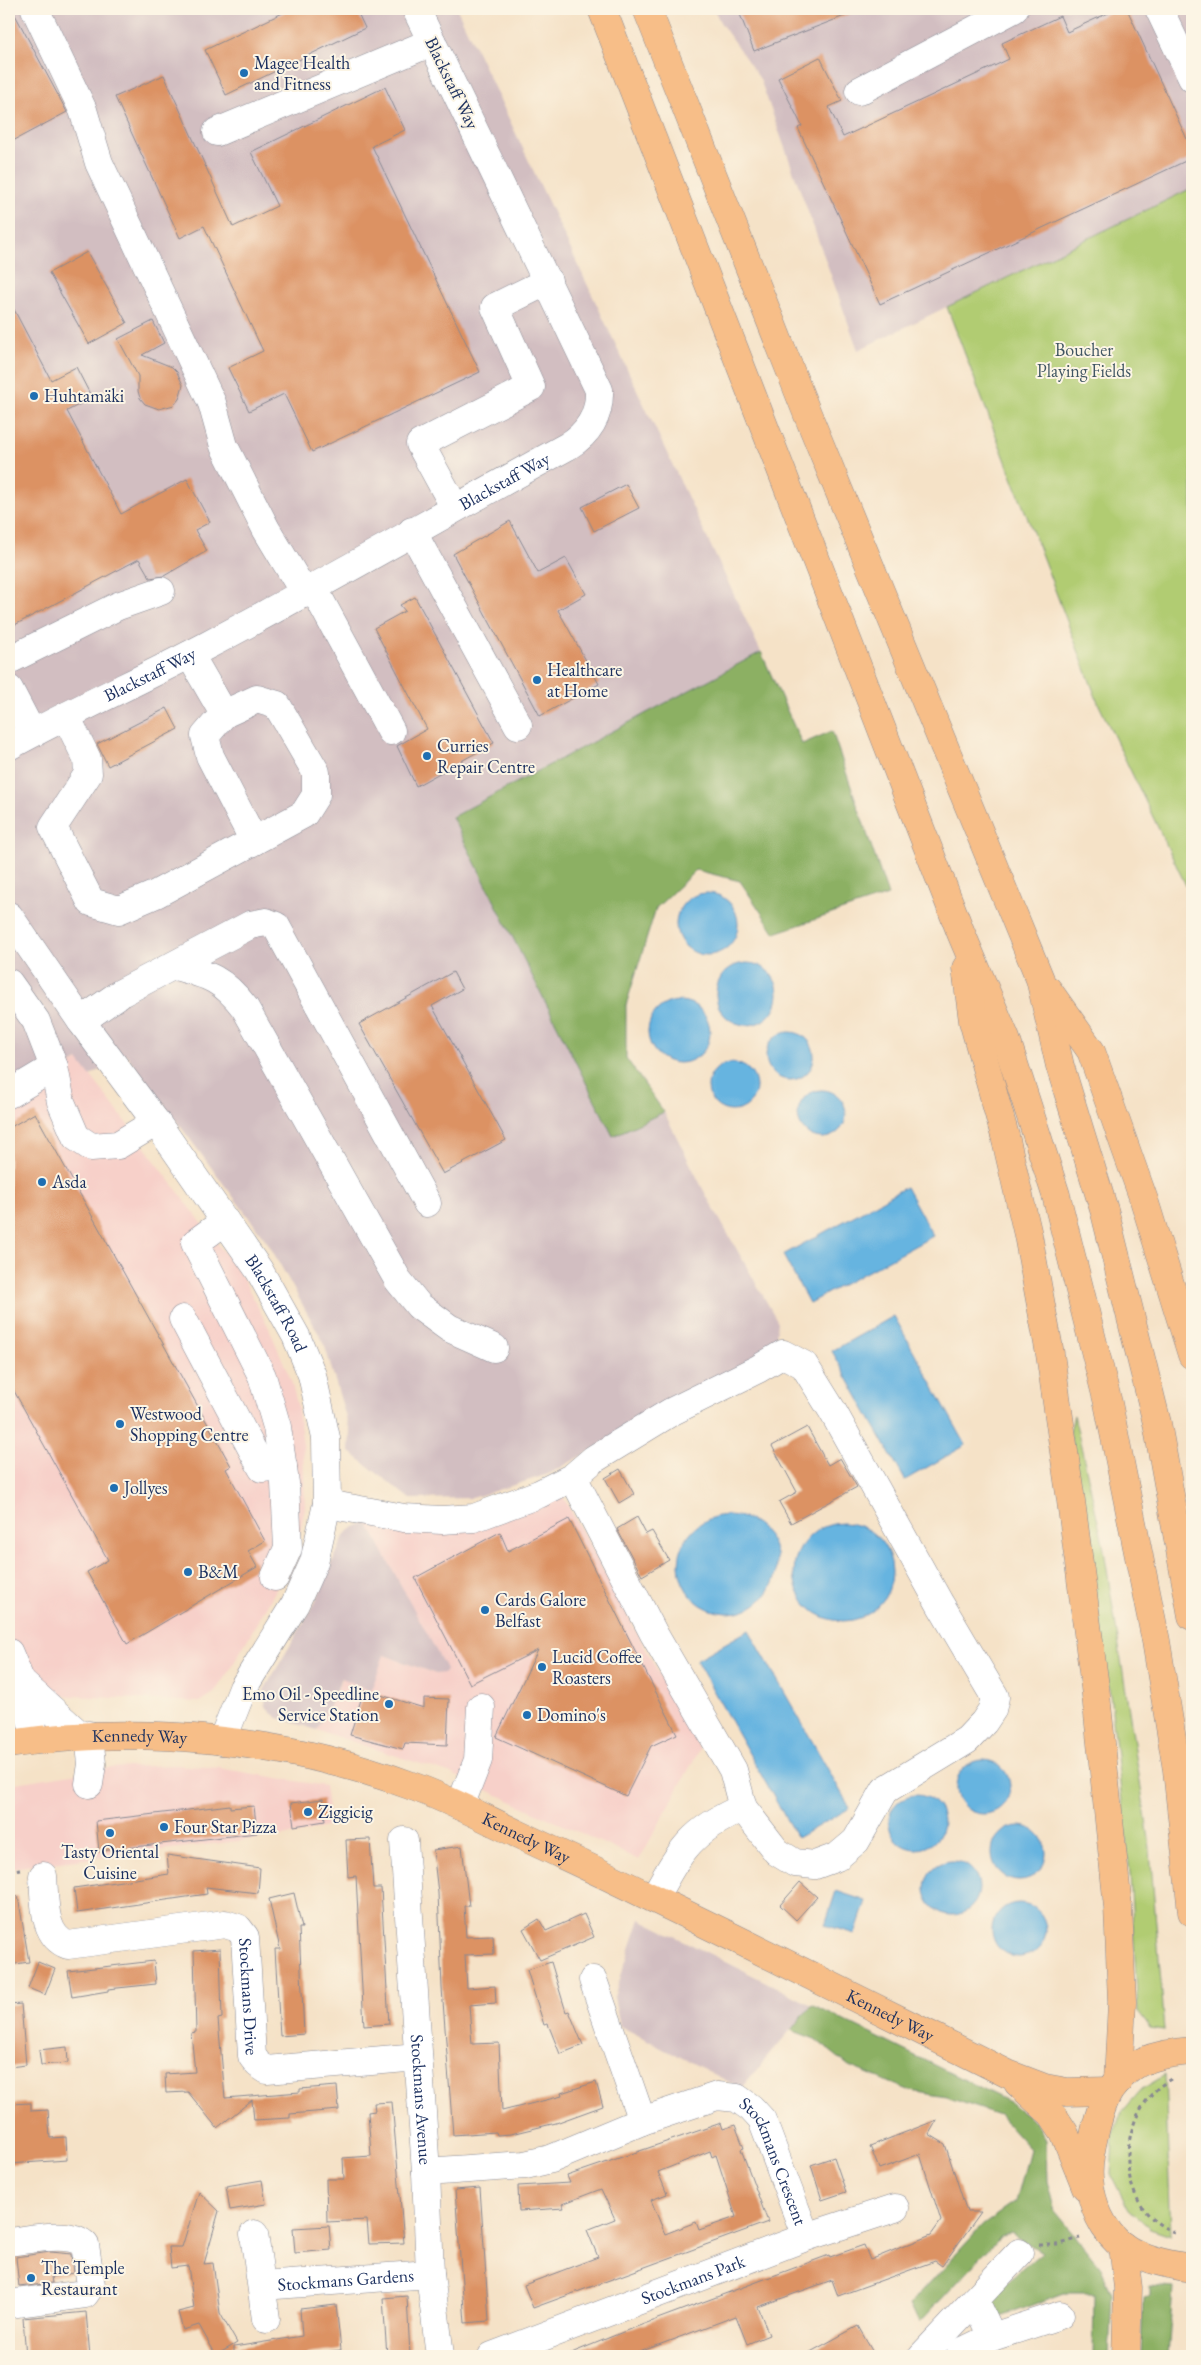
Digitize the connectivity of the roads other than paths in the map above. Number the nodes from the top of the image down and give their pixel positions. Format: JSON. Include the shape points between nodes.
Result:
{"nodes":[{"id":1,"x":35,"y":9,"type":"edge"},
{"id":2,"x":416,"y":9,"type":"edge"},
{"id":3,"x":602,"y":9,"type":"edge"},
{"id":4,"x":647,"y":9,"type":"edge"},
{"id":5,"x":1014,"y":9,"type":"edge"},
{"id":6,"x":1159,"y":9,"type":"edge"},
{"id":7,"x":432,"y":42,"type":"junction"},
{"id":8,"x":1192,"y":78,"type":"edge"},
{"id":9,"x":860,"y":91,"type":"dead end"},
{"id":10,"x":217,"y":132,"type":"dead end"},
{"id":11,"x":548,"y":281,"type":"junction"},
{"id":12,"x":455,"y":508,"type":"junction"},
{"id":13,"x":412,"y":532,"type":"junction"},
{"id":14,"x":161,"y":591,"type":"dead end"},
{"id":15,"x":309,"y":591,"type":"junction"},
{"id":16,"x":190,"y":655,"type":"junction"},
{"id":17,"x":9,"y":660,"type":"edge"},
{"id":18,"x":9,"y":688,"type":"edge"},
{"id":19,"x":224,"y":714,"type":"junction"},
{"id":20,"x":66,"y":716,"type":"junction"},
{"id":21,"x":518,"y":724,"type":"dead end"},
{"id":22,"x":391,"y":731,"type":"dead end"},
{"id":23,"x":32,"y":733,"type":"junction"},
{"id":24,"x":9,"y":746,"type":"edge"},
{"id":25,"x":254,"y":841,"type":"junction"},
{"id":26,"x":9,"y":916,"type":"edge"},
{"id":27,"x":961,"y":934,"type":"junction"},
{"id":28,"x":175,"y":966,"type":"junction"},
{"id":29,"x":1040,"y":979,"type":"junction"},
{"id":30,"x":9,"y":983,"type":"edge"},
{"id":31,"x":81,"y":1020,"type":"junction"},
{"id":32,"x":54,"y":1067,"type":"junction"},
{"id":33,"x":9,"y":1094,"type":"edge"},
{"id":34,"x":156,"y":1122,"type":"junction"},
{"id":35,"x":427,"y":1203,"type":"dead end"},
{"id":36,"x":225,"y":1221,"type":"junction"},
{"id":37,"x":183,"y":1319,"type":"dead end"},
{"id":38,"x":494,"y":1348,"type":"dead end"},
{"id":39,"x":1192,"y":1355,"type":"edge"},
{"id":40,"x":283,"y":1466,"type":"junction"},
{"id":41,"x":573,"y":1477,"type":"junction"},
{"id":42,"x":327,"y":1504,"type":"junction"},
{"id":43,"x":275,"y":1577,"type":"dead end"},
{"id":44,"x":1192,"y":1616,"type":"edge"},
{"id":45,"x":14,"y":1671,"type":"edge"},
{"id":46,"x":481,"y":1707,"type":"dead end"},
{"id":47,"x":85,"y":1736,"type":"junction"},
{"id":48,"x":36,"y":1740,"type":"junction"},
{"id":49,"x":222,"y":1741,"type":"junction"},
{"id":50,"x":9,"y":1744,"type":"edge"},
{"id":51,"x":89,"y":1784,"type":"dead end"},
{"id":52,"x":460,"y":1806,"type":"junction"},
{"id":53,"x":743,"y":1808,"type":"junction"},
{"id":54,"x":404,"y":1841,"type":"dead end"},
{"id":55,"x":43,"y":1876,"type":"dead end"},
{"id":56,"x":654,"y":1898,"type":"junction"},
{"id":57,"x":1192,"y":1912,"type":"edge"},
{"id":58,"x":593,"y":1980,"type":"dead end"},
{"id":59,"x":1192,"y":2051,"type":"edge"},
{"id":60,"x":418,"y":2057,"type":"junction"},
{"id":61,"x":1008,"y":2074,"type":"junction"},
{"id":62,"x":1113,"y":2086,"type":"junction"},
{"id":63,"x":642,"y":2122,"type":"junction"},
{"id":64,"x":426,"y":2172,"type":"junction"},
{"id":65,"x":1094,"y":2207,"type":"junction"},
{"id":66,"x":895,"y":2208,"type":"dead end"},
{"id":67,"x":254,"y":2234,"type":"dead end"},
{"id":68,"x":806,"y":2237,"type":"junction"},
{"id":69,"x":9,"y":2242,"type":"edge"},
{"id":70,"x":1123,"y":2246,"type":"junction"},
{"id":71,"x":1018,"y":2253,"type":"road end"},
{"id":72,"x":1192,"y":2268,"type":"edge"},
{"id":73,"x":430,"y":2274,"type":"junction"},
{"id":74,"x":262,"y":2286,"type":"junction"},
{"id":75,"x":975,"y":2300,"type":"junction"},
{"id":76,"x":9,"y":2304,"type":"edge"},
{"id":77,"x":1060,"y":2315,"type":"dead end"},
{"id":78,"x":266,"y":2318,"type":"dead end"},
{"id":79,"x":992,"y":2337,"type":"junction"},
{"id":80,"x":961,"y":2352,"type":"dead end"},
{"id":81,"x":440,"y":2356,"type":"edge"},
{"id":82,"x":492,"y":2356,"type":"edge"},
{"id":83,"x":922,"y":2356,"type":"edge"},
{"id":84,"x":1126,"y":2356,"type":"edge"}],
"edges":[{"from":1,"to":15,"type":"street","via":[[83,110],[99,163],[212,403],[224,446],[266,529]]},
{"from":2,"to":7,"type":"street","name":"Blackstaff Way"},
{"from":3,"to":27,"type":"highway"},
{"from":4,"to":29,"type":"highway"},
{"from":5,"to":9,"type":"street"},
{"from":6,"to":8,"type":"street"},
{"from":7,"to":10,"type":"street"},
{"from":7,"to":11,"type":"street","name":"Blackstaff Way"},
{"from":11,"to":12,"type":"street","name":"Blackstaff Way","via":[[599,390],[600,403],[596,414],[580,439]]},
{"from":11,"to":12,"type":"street","via":[[495,307],[531,387],[420,444]]},
{"from":12,"to":13,"type":"street","name":"Blackstaff Way"},
{"from":13,"to":15,"type":"street","name":"Blackstaff Way"},
{"from":13,"to":21,"type":"street"},
{"from":14,"to":17,"type":"street","via":[[118,606]]},
{"from":15,"to":16,"type":"street","name":"Blackstaff Way"},
{"from":15,"to":22,"type":"street"},
{"from":16,"to":19,"type":"street"},
{"from":16,"to":20,"type":"street","name":"Blackstaff Way"},
{"from":18,"to":23,"type":"street"},
{"from":19,"to":25,"type":"street","via":[[205,736],[210,756]]},
{"from":19,"to":25,"type":"street","via":[[257,698],[277,705],[316,772],[316,796],[304,814]]},
{"from":20,"to":23,"type":"street","name":"Blackstaff Way"},
{"from":20,"to":25,"type":"street","via":[[88,759],[88,774],[53,827],[91,902],[119,910],[156,894]]},
{"from":23,"to":24,"type":"street","name":"Blackstaff Way"},
{"from":26,"to":31,"type":"street","name":"Blackstaff Road"},
{"from":27,"to":57,"type":"highway","via":[[1006,1039],[1053,1186],[1108,1403],[1156,1641],[1177,1770]]},
{"from":27,"to":62,"type":"highway","via":[[973,1021],[1028,1235],[1050,1354],[1098,1704],[1118,1907],[1122,2002]]},
{"from":28,"to":31,"type":"street","via":[[121,993]]},
{"from":28,"to":35,"type":"street","via":[[250,925],[266,922],[276,926]]},
{"from":28,"to":38,"type":"street","via":[[207,974],[232,990],[245,1008],[398,1280],[419,1306],[449,1328]]},
{"from":29,"to":39,"type":"highway","via":[[1091,1051],[1144,1200]]},
{"from":29,"to":44,"type":"highway","via":[[1060,1066],[1105,1213],[1155,1413]]},
{"from":30,"to":32,"type":"street","via":[[36,1021]]},
{"from":31,"to":34,"type":"street","name":"Blackstaff Road"},
{"from":32,"to":33,"type":"street"},
{"from":32,"to":34,"type":"street","via":[[61,1102],[76,1137],[90,1148],[118,1145]]},
{"from":34,"to":36,"type":"street","name":"Blackstaff Road"},
{"from":36,"to":40,"type":"street","via":[[196,1243],[262,1376],[277,1427]]},
{"from":36,"to":42,"type":"street","name":"Blackstaff Road","via":[[259,1270],[296,1336],[312,1375],[326,1438]]},
{"from":37,"to":40,"type":"street","via":[[262,1468]]},
{"from":40,"to":43,"type":"street","via":[[288,1548]]},
{"from":41,"to":42,"type":"street","via":[[539,1494],[474,1518],[404,1518]]},
{"from":41,"to":53,"type":"street","via":[[654,1634],[733,1770]]},
{"from":41,"to":53,"type":"street","via":[[594,1459],[671,1412],[782,1354],[804,1365],[995,1697],[992,1710],[967,1740],[885,1790],[856,1841],[837,1857],[815,1865],[795,1863],[777,1852]]},
{"from":42,"to":49,"type":"street","name":"Blackstaff Road","via":[[314,1562],[295,1604],[243,1688]]},
{"from":45,"to":47,"type":"street"},
{"from":45,"to":48,"type":"street"},
{"from":46,"to":52,"type":"street","via":[[478,1760]]},
{"from":47,"to":48,"type":"highway","name":"Kennedy Way"},
{"from":47,"to":49,"type":"highway","name":"Kennedy Way","via":[[127,1734]]},
{"from":47,"to":51,"type":"street","via":[[92,1764]]},
{"from":48,"to":50,"type":"highway","name":"Kennedy Way"},
{"from":49,"to":52,"type":"highway","name":"Kennedy Way","via":[[324,1758],[408,1784]]},
{"from":52,"to":56,"type":"highway","name":"Kennedy Way"},
{"from":53,"to":56,"type":"street","via":[[722,1817],[693,1837]]},
{"from":54,"to":60,"type":"street","name":"Stockmans Avenue"},
{"from":55,"to":60,"type":"street","name":"Stockmans Drive","via":[[51,1932],[68,1945],[225,1924],[238,1928],[244,1937],[252,2056],[267,2070]]},
{"from":56,"to":61,"type":"highway","name":"Kennedy Way"},
{"from":58,"to":63,"type":"street"},
{"from":59,"to":62,"type":"highway","via":[[1146,2060],[1133,2067]]},
{"from":60,"to":64,"type":"street","name":"Stockmans Avenue"},
{"from":61,"to":62,"type":"highway","name":"Kennedy Way","via":[[1045,2088],[1067,2092]]},
{"from":61,"to":65,"type":"highway","name":"Kennedy Way","via":[[1052,2114],[1064,2132]]},
{"from":62,"to":65,"type":"highway","via":[[1093,2138],[1088,2176]]},
{"from":63,"to":64,"type":"street","name":"Stockmans Crescent","via":[[551,2159],[525,2165]]},
{"from":63,"to":68,"type":"street","name":"Stockmans Crescent","via":[[716,2096],[737,2098],[762,2120]]},
{"from":64,"to":73,"type":"street","name":"Stockmans Avenue"},
{"from":65,"to":70,"type":"highway","via":[[1107,2229]]},
{"from":66,"to":68,"type":"street","name":"Stockmans Park"},
{"from":67,"to":74,"type":"street"},
{"from":68,"to":82,"type":"street","name":"Stockmans Park"},
{"from":69,"to":76,"type":"street","via":[[61,2236],[81,2240],[86,2245],[91,2285],[85,2294]]},
{"from":70,"to":72,"type":"highway","via":[[1150,2259]]},
{"from":70,"to":84,"type":"highway","via":[[1128,2288]]},
{"from":71,"to":75,"type":"street"},
{"from":73,"to":74,"type":"street","name":"Stockmans Gardens"},
{"from":73,"to":81,"type":"street","name":"Stockmans Avenue"},
{"from":74,"to":78,"type":"street"},
{"from":75,"to":79,"type":"street"},
{"from":75,"to":83,"type":"street"},
{"from":77,"to":79,"type":"street"},
{"from":79,"to":80,"type":"street"}]}
